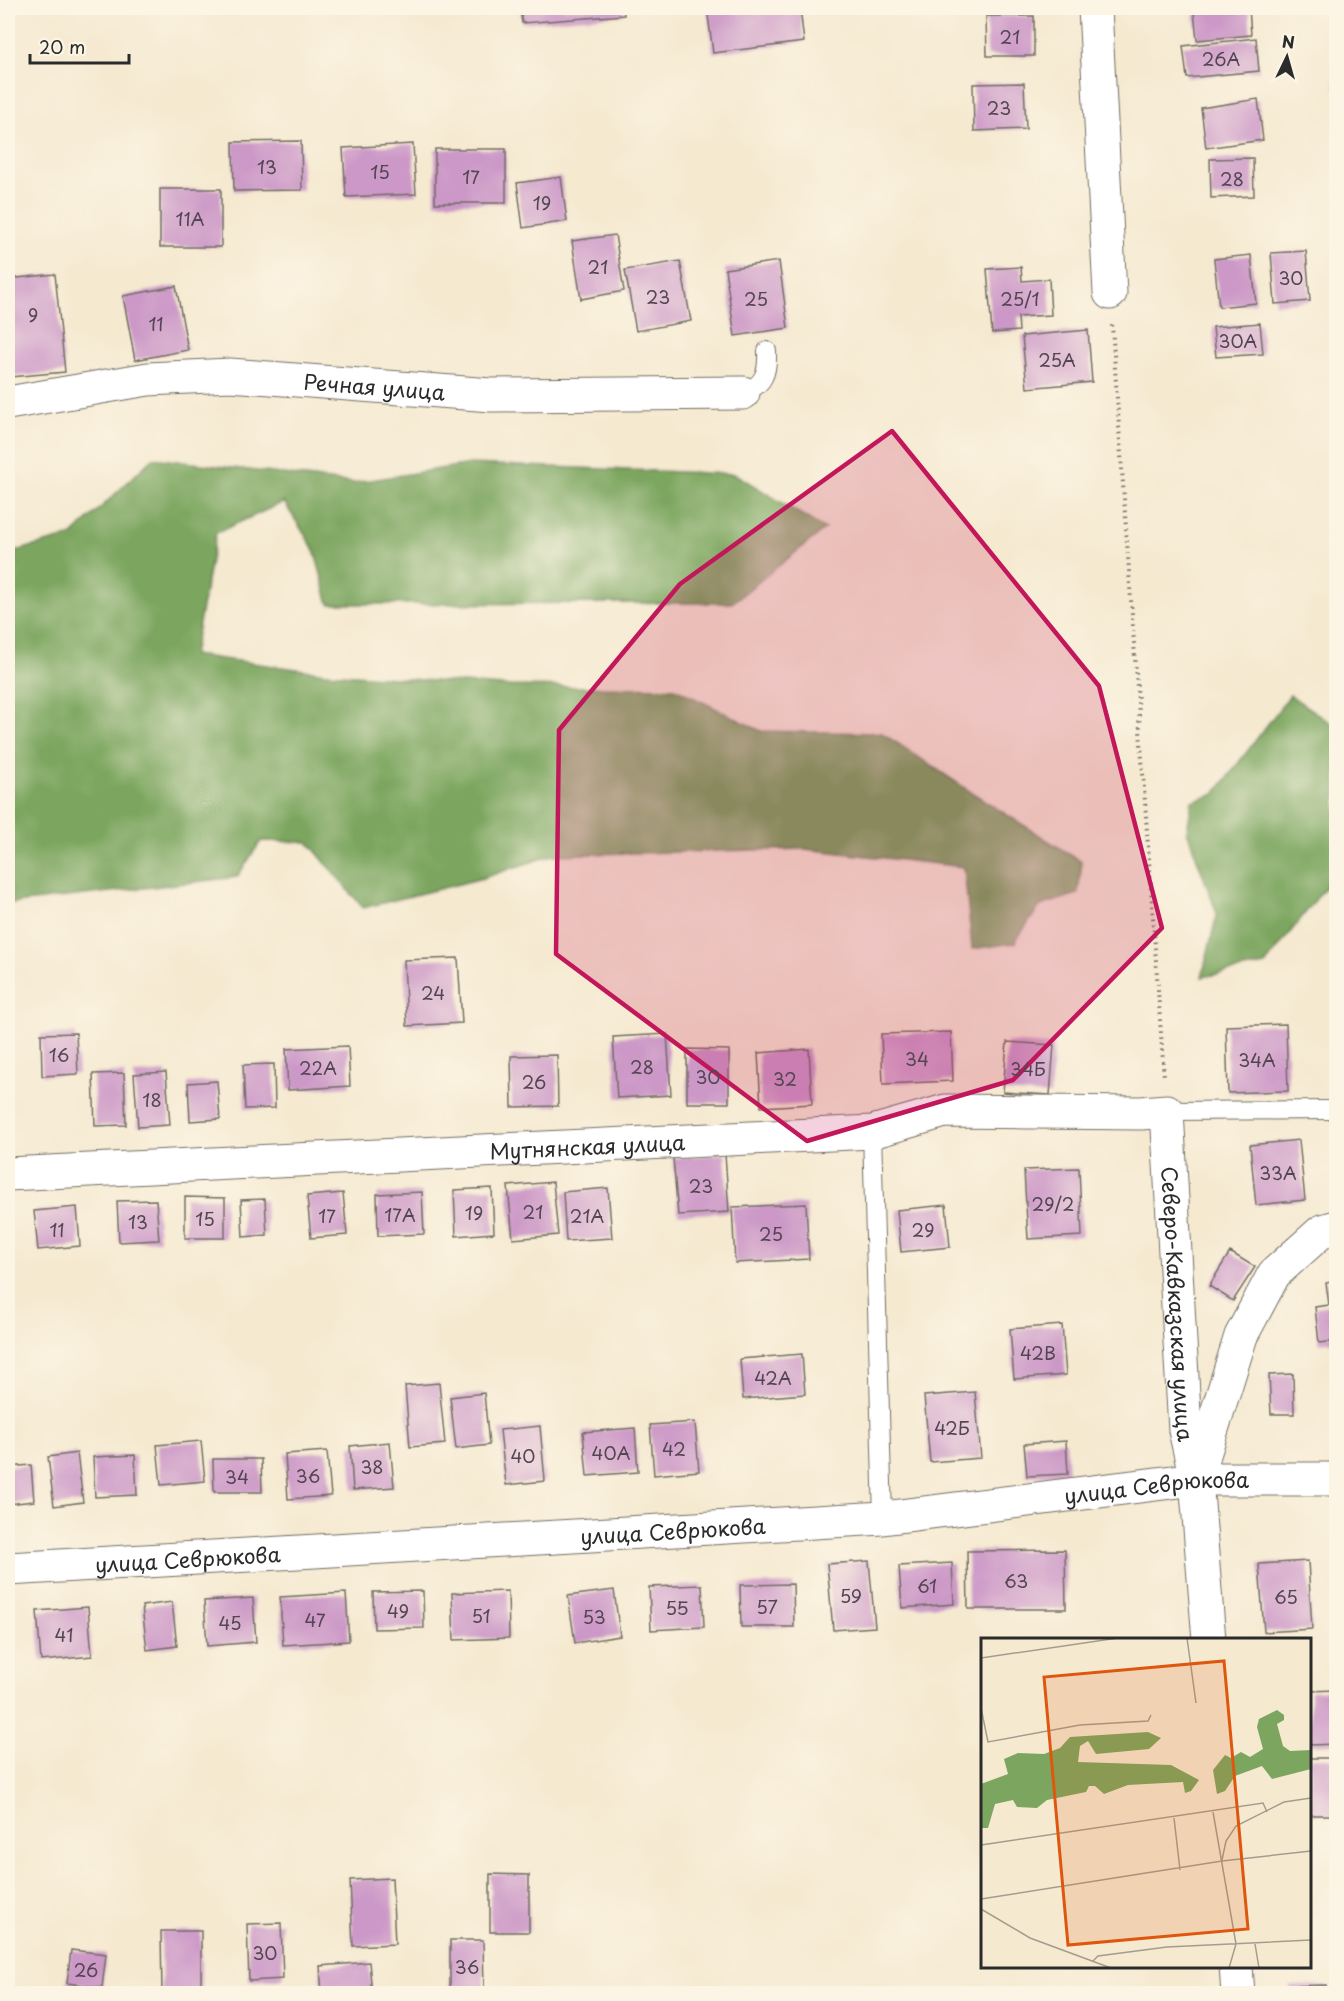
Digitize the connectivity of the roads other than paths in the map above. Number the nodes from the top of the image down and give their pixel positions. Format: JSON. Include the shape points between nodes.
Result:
{"nodes":[{"id":1,"x":1095,"y":8,"type":"edge"},
{"id":2,"x":1110,"y":293,"type":"road end"},
{"id":3,"x":767,"y":351,"type":"dead end"},
{"id":4,"x":743,"y":393,"type":"joint"},
{"id":5,"x":8,"y":403,"type":"edge"},
{"id":6,"x":1336,"y":1110,"type":"edge"},
{"id":7,"x":1167,"y":1111,"type":"junction"},
{"id":8,"x":872,"y":1132,"type":"junction"},
{"id":9,"x":8,"y":1174,"type":"edge"},
{"id":10,"x":1336,"y":1227,"type":"edge"},
{"id":11,"x":1196,"y":1479,"type":"junction"},
{"id":12,"x":1336,"y":1479,"type":"edge"},
{"id":13,"x":883,"y":1518,"type":"junction"},
{"id":14,"x":8,"y":1569,"type":"edge"},
{"id":15,"x":1209,"y":1638,"type":"edge"},
{"id":16,"x":1236,"y":1968,"type":"edge"},
{"id":17,"x":1238,"y":1994,"type":"edge"}],
"edges":[{"from":1,"to":2,"type":"street"},
{"from":3,"to":4,"type":"lane","via":[[768,368],[763,379],[754,389]]},
{"from":4,"to":5,"type":"street","name":"Речная улица","via":[[491,394],[230,375],[148,379]]},
{"from":6,"to":7,"type":"lane"},
{"from":7,"to":8,"type":"street","name":"Мутнянская улица","via":[[945,1111]]},
{"from":7,"to":11,"type":"street","name":"Северо-Кавказская улица","via":[[1185,1430]]},
{"from":8,"to":9,"type":"street","name":"Мутнянская улица"},
{"from":8,"to":13,"type":"lane"},
{"from":10,"to":11,"type":"street","via":[[1322,1231],[1274,1274],[1241,1336]]},
{"from":11,"to":12,"type":"street","name":"улица Севрюкова"},
{"from":11,"to":13,"type":"street","name":"улица Севрюкова"},
{"from":11,"to":15,"type":"street","name":"Северо-Кавказская улица"},
{"from":13,"to":14,"type":"street","name":"улица Севрюкова"},
{"from":16,"to":17,"type":"street"}]}
